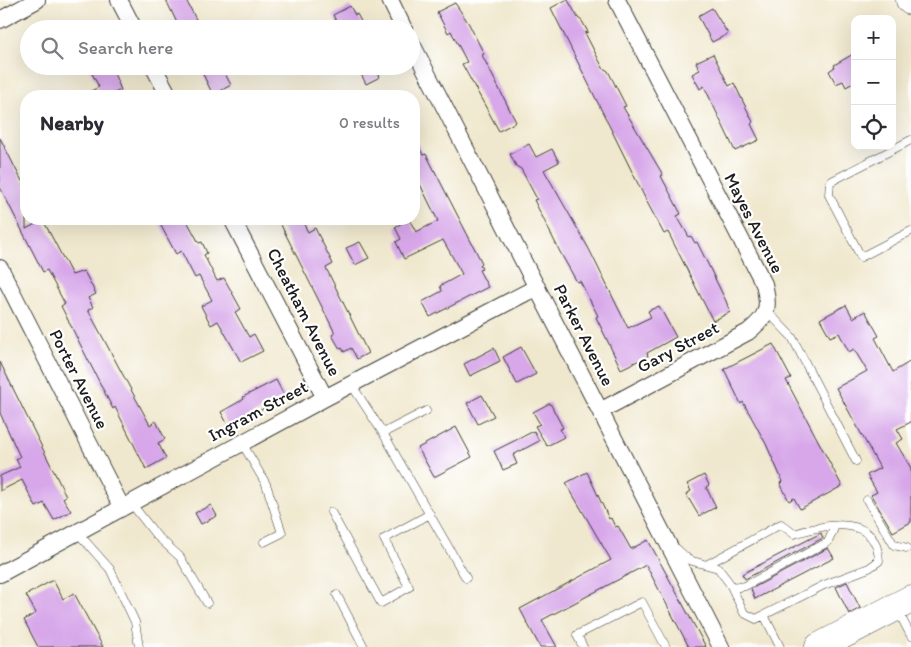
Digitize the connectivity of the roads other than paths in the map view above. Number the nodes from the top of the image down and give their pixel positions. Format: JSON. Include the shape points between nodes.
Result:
{"nodes":[{"id":1,"x":38,"y":0,"type":"edge"},
{"id":2,"x":119,"y":0,"type":"edge"},
{"id":3,"x":390,"y":0,"type":"edge"},
{"id":4,"x":617,"y":0,"type":"edge"},
{"id":5,"x":0,"y":20,"type":"edge"},
{"id":6,"x":129,"y":20,"type":"edge"},
{"id":7,"x":400,"y":20,"type":"edge"},
{"id":8,"x":420,"y":60,"type":"edge"},
{"id":9,"x":158,"y":75,"type":"edge"},
{"id":10,"x":166,"y":90,"type":"edge"},
{"id":11,"x":911,"y":140,"type":"edge"},
{"id":12,"x":235,"y":225,"type":"edge"},
{"id":13,"x":911,"y":231,"type":"edge"},
{"id":14,"x":0,"y":268,"type":"edge"},
{"id":15,"x":537,"y":287,"type":"junction"},
{"id":16,"x":767,"y":312,"type":"junction"},
{"id":17,"x":351,"y":384,"type":"junction"},
{"id":18,"x":325,"y":398,"type":"junction"},
{"id":19,"x":426,"y":411,"type":"dead end"},
{"id":20,"x":600,"y":411,"type":"junction"},
{"id":21,"x":383,"y":433,"type":"junction"},
{"id":22,"x":242,"y":443,"type":"junction"},
{"id":23,"x":856,"y":461,"type":"dead end"},
{"id":24,"x":867,"y":500,"type":"dead end"},
{"id":25,"x":127,"y":505,"type":"junction"},
{"id":26,"x":331,"y":512,"type":"dead end"},
{"id":27,"x":430,"y":514,"type":"junction"},
{"id":28,"x":835,"y":526,"type":"junction"},
{"id":29,"x":77,"y":532,"type":"junction"},
{"id":30,"x":666,"y":539,"type":"junction"},
{"id":31,"x":264,"y":542,"type":"dead end"},
{"id":32,"x":910,"y":550,"type":"edge"},
{"id":33,"x":708,"y":564,"type":"junction"},
{"id":34,"x":0,"y":574,"type":"edge"},
{"id":35,"x":466,"y":578,"type":"dead end"},
{"id":36,"x":732,"y":588,"type":"junction"},
{"id":37,"x":337,"y":595,"type":"dead end"},
{"id":38,"x":904,"y":602,"type":"edge"},
{"id":39,"x":207,"y":603,"type":"dead end"},
{"id":40,"x":764,"y":615,"type":"junction"},
{"id":41,"x":911,"y":636,"type":"edge"},
{"id":42,"x":833,"y":642,"type":"edge"},
{"id":43,"x":139,"y":647,"type":"edge"},
{"id":44,"x":364,"y":647,"type":"edge"},
{"id":45,"x":584,"y":647,"type":"edge"},
{"id":46,"x":666,"y":647,"type":"edge"},
{"id":47,"x":721,"y":647,"type":"edge"},
{"id":48,"x":780,"y":647,"type":"edge"}],
"edges":[{"from":1,"to":5,"type":"street"},
{"from":2,"to":6,"type":"street"},
{"from":3,"to":7,"type":"street"},
{"from":4,"to":16,"type":"street","name":"Mayes Avenue","via":[[764,284]]},
{"from":8,"to":15,"type":"street","name":"Parker Avenue"},
{"from":9,"to":10,"type":"street"},
{"from":11,"to":13,"type":"lane","via":[[830,182],[829,195],[861,257]]},
{"from":12,"to":18,"type":"street","name":"Cheatham Avenue"},
{"from":14,"to":25,"type":"street","name":"Porter Avenue"},
{"from":15,"to":17,"type":"street","name":"Ingram Street"},
{"from":15,"to":20,"type":"street","name":"Parker Avenue"},
{"from":16,"to":20,"type":"street","name":"Gary Street","via":[[760,323],[748,332]]},
{"from":16,"to":23,"type":"lane","via":[[792,337]]},
{"from":17,"to":18,"type":"street","name":"Ingram Street"},
{"from":17,"to":21,"type":"lane"},
{"from":18,"to":22,"type":"street","name":"Ingram Street"},
{"from":19,"to":21,"type":"lane"},
{"from":20,"to":30,"type":"street","name":"Parker Avenue"},
{"from":21,"to":27,"type":"lane"},
{"from":22,"to":25,"type":"street","name":"Ingram Street"},
{"from":22,"to":31,"type":"lane","via":[[266,484],[282,533]]},
{"from":24,"to":32,"type":"lane","via":[[894,546]]},
{"from":25,"to":29,"type":"street","name":"Ingram Street"},
{"from":25,"to":39,"type":"lane","via":[[180,557]]},
{"from":26,"to":27,"type":"lane","via":[[381,603],[409,587],[384,539]]},
{"from":27,"to":35,"type":"lane"},
{"from":28,"to":33,"type":"lane","via":[[794,534],[781,524]]},
{"from":28,"to":36,"type":"lane","via":[[828,542],[745,586]]},
{"from":28,"to":40,"type":"lane","via":[[850,525],[866,532],[874,540],[879,561]]},
{"from":29,"to":34,"type":"street","name":"Ingram Street"},
{"from":29,"to":43,"type":"lane","via":[[110,569],[135,622]]},
{"from":30,"to":33,"type":"lane","via":[[689,560]]},
{"from":30,"to":47,"type":"street","name":"Parker Avenue"},
{"from":33,"to":36,"type":"lane","via":[[718,568]]},
{"from":36,"to":40,"type":"lane","via":[[744,613],[756,619]]},
{"from":37,"to":44,"type":"lane"},
{"from":38,"to":41,"type":"lane"},
{"from":38,"to":42,"type":"highway"},
{"from":40,"to":48,"type":"lane"},
{"from":45,"to":46,"type":"lane","via":[[577,635],[642,602]]}]}
